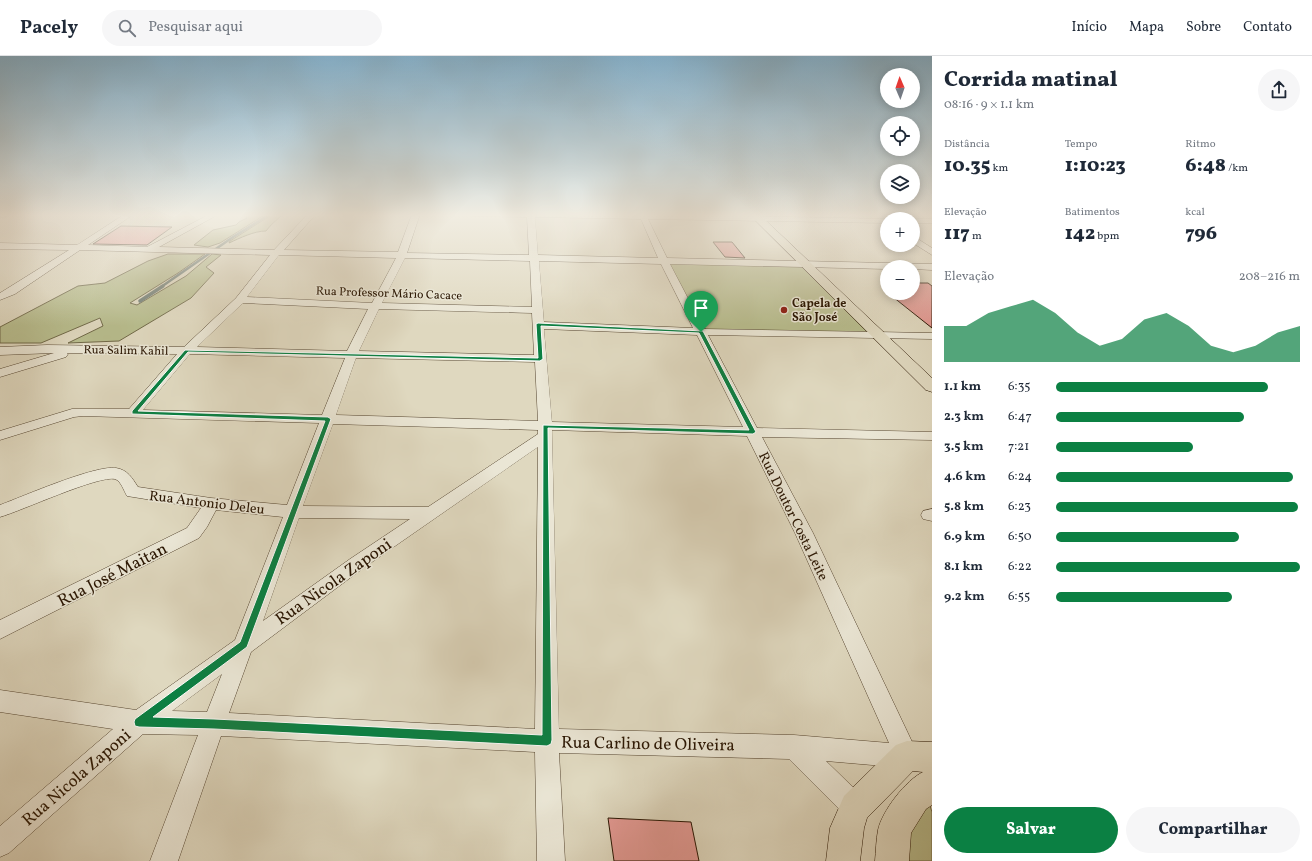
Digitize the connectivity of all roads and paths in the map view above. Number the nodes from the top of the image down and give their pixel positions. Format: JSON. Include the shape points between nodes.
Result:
{"nodes":[{"id":1,"x":71,"y":252,"type":"edge"},
{"id":2,"x":251,"y":252,"type":"edge"},
{"id":3,"x":277,"y":252,"type":"junction"},
{"id":4,"x":534,"y":252,"type":"edge"},
{"id":5,"x":660,"y":252,"type":"edge"},
{"id":6,"x":797,"y":252,"type":"edge"},
{"id":7,"x":402,"y":254,"type":"junction"},
{"id":8,"x":534,"y":257,"type":"junction"},
{"id":9,"x":664,"y":261,"type":"junction"},
{"id":10,"x":810,"y":264,"type":"junction"},
{"id":11,"x":932,"y":267,"type":"edge"},
{"id":12,"x":0,"y":298,"type":"edge"},
{"id":13,"x":240,"y":300,"type":"junction"},
{"id":14,"x":376,"y":306,"type":"junction"},
{"id":15,"x":538,"y":317,"type":"junction"},
{"id":16,"x":701,"y":332,"type":"junction"},
{"id":17,"x":884,"y":336,"type":"junction"},
{"id":18,"x":932,"y":336,"type":"edge"},
{"id":19,"x":76,"y":349,"type":"junction"},
{"id":20,"x":0,"y":351,"type":"edge"},
{"id":21,"x":186,"y":351,"type":"junction"},
{"id":22,"x":352,"y":356,"type":"junction"},
{"id":23,"x":540,"y":359,"type":"junction"},
{"id":24,"x":0,"y":373,"type":"edge"},
{"id":25,"x":932,"y":374,"type":"edge"},
{"id":26,"x":932,"y":387,"type":"edge"},
{"id":27,"x":134,"y":412,"type":"junction"},
{"id":28,"x":328,"y":419,"type":"junction"},
{"id":29,"x":546,"y":430,"type":"junction"},
{"id":30,"x":753,"y":432,"type":"junction"},
{"id":31,"x":0,"y":436,"type":"edge"},
{"id":32,"x":932,"y":436,"type":"edge"},
{"id":33,"x":211,"y":504,"type":"junction"},
{"id":34,"x":0,"y":511,"type":"edge"},
{"id":35,"x":294,"y":512,"type":"junction"},
{"id":36,"x":430,"y":513,"type":"junction"},
{"id":37,"x":0,"y":630,"type":"edge"},
{"id":38,"x":244,"y":644,"type":"junction"},
{"id":39,"x":0,"y":701,"type":"edge"},
{"id":40,"x":139,"y":722,"type":"junction"},
{"id":41,"x":214,"y":724,"type":"junction"},
{"id":42,"x":547,"y":740,"type":"junction"},
{"id":43,"x":794,"y":746,"type":"junction"},
{"id":44,"x":919,"y":756,"type":"edge"},
{"id":45,"x":932,"y":784,"type":"edge"},
{"id":46,"x":855,"y":807,"type":"junction"},
{"id":47,"x":0,"y":844,"type":"edge"},
{"id":48,"x":164,"y":861,"type":"edge"},
{"id":49,"x":551,"y":861,"type":"edge"},
{"id":50,"x":843,"y":861,"type":"edge"},
{"id":51,"x":892,"y":861,"type":"edge"}],
"edges":[{"from":1,"to":12,"type":"street"},
{"from":2,"to":3,"type":"street"},
{"from":3,"to":7,"type":"street"},
{"from":3,"to":13,"type":"street"},
{"from":4,"to":8,"type":"street"},
{"from":5,"to":9,"type":"street","name":"Rua Doutor Costa Leite"},
{"from":6,"to":10,"type":"main road"},
{"from":7,"to":8,"type":"street"},
{"from":7,"to":14,"type":"street"},
{"from":8,"to":9,"type":"street"},
{"from":8,"to":15,"type":"street"},
{"from":9,"to":10,"type":"street"},
{"from":9,"to":16,"type":"street","name":"Rua Doutor Costa Leite"},
{"from":10,"to":11,"type":"street"},
{"from":10,"to":17,"type":"main road"},
{"from":13,"to":14,"type":"street","name":"Rua Professor Mário Cacace"},
{"from":13,"to":21,"type":"street"},
{"from":14,"to":15,"type":"street","name":"Rua Professor Mário Cacace"},
{"from":14,"to":22,"type":"street","via":[[356,343]]},
{"from":15,"to":16,"type":"street","name":"Rua Professor Mário Cacace"},
{"from":15,"to":23,"type":"street"},
{"from":16,"to":17,"type":"street","name":"Rua Professor Mário Cacace"},
{"from":16,"to":30,"type":"street","name":"Rua Doutor Costa Leite"},
{"from":17,"to":18,"type":"street","name":"Rua Professor Mário Cacace"},
{"from":17,"to":25,"type":"main road"},
{"from":17,"to":26,"type":"main road"},
{"from":19,"to":20,"type":"street","name":"Rua Salim Kahil"},
{"from":19,"to":21,"type":"street","name":"Rua Salim Kahil"},
{"from":19,"to":24,"type":"street"},
{"from":21,"to":22,"type":"street","name":"Rua Salim Kahil"},
{"from":21,"to":27,"type":"street"},
{"from":22,"to":23,"type":"street","name":"Rua Salim Kahil"},
{"from":22,"to":28,"type":"street"},
{"from":23,"to":29,"type":"street"},
{"from":27,"to":28,"type":"street"},
{"from":27,"to":31,"type":"street","via":[[72,413]]},
{"from":28,"to":29,"type":"street"},
{"from":28,"to":35,"type":"street"},
{"from":29,"to":30,"type":"street"},
{"from":29,"to":36,"type":"street","name":"Rua Nicola Zaponi"},
{"from":29,"to":42,"type":"street"},
{"from":30,"to":32,"type":"street"},
{"from":30,"to":44,"type":"street","name":"Rua Doutor Costa Leite"},
{"from":33,"to":34,"type":"street","name":"Rua Antonio Deleu","via":[[133,492],[124,478],[115,473],[94,476]]},
{"from":33,"to":35,"type":"street","name":"Rua Antonio Deleu"},
{"from":33,"to":37,"type":"street","name":"Rua José Maitan","via":[[193,533]]},
{"from":35,"to":36,"type":"street","name":"Rua Antonio Deleu"},
{"from":35,"to":38,"type":"street"},
{"from":36,"to":38,"type":"street","name":"Rua Nicola Zaponi"},
{"from":38,"to":40,"type":"street","name":"Rua Nicola Zaponi"},
{"from":38,"to":41,"type":"street"},
{"from":39,"to":40,"type":"street","name":"Rua Carlino de Oliveira"},
{"from":40,"to":41,"type":"street","name":"Rua Carlino de Oliveira"},
{"from":40,"to":47,"type":"street","name":"Rua Nicola Zaponi"},
{"from":41,"to":42,"type":"street","name":"Rua Carlino de Oliveira"},
{"from":41,"to":48,"type":"street"},
{"from":42,"to":43,"type":"street","name":"Rua Carlino de Oliveira"},
{"from":42,"to":49,"type":"street"},
{"from":43,"to":44,"type":"street","name":"Rua Carlino de Oliveira"},
{"from":43,"to":46,"type":"street"},
{"from":44,"to":46,"type":"main road"},
{"from":45,"to":51,"type":"main road","via":[[915,798],[895,829]]},
{"from":46,"to":50,"type":"main road","via":[[847,828]]}]}
